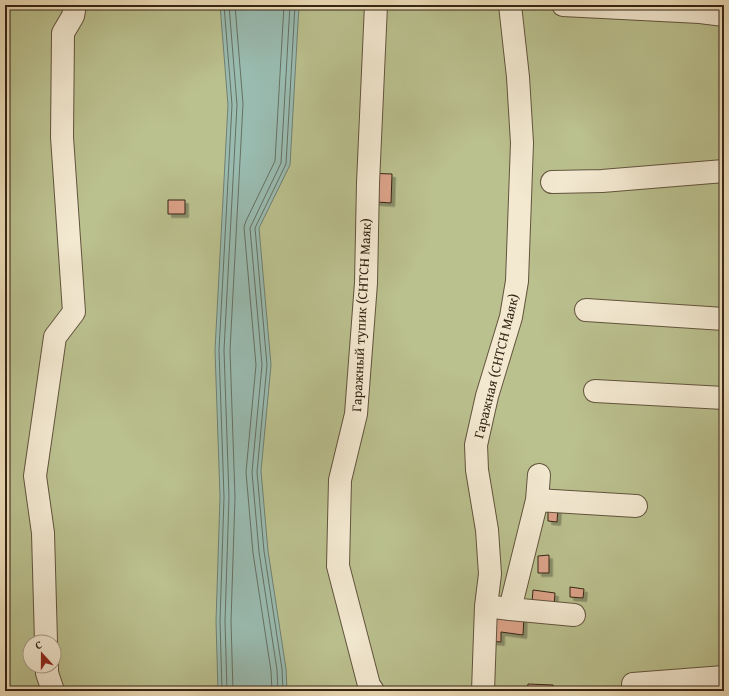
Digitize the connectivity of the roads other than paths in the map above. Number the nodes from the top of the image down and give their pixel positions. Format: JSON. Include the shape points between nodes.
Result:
{"nodes":[{"id":1,"x":75,"y":5,"type":"edge"},
{"id":2,"x":376,"y":5,"type":"edge"},
{"id":3,"x":510,"y":5,"type":"edge"},
{"id":4,"x":563,"y":5,"type":"edge"},
{"id":5,"x":699,"y":9,"type":"edge"},
{"id":6,"x":724,"y":15,"type":"edge"},
{"id":7,"x":724,"y":171,"type":"edge"},
{"id":8,"x":552,"y":182,"type":"dead end"},
{"id":9,"x":586,"y":310,"type":"dead end"},
{"id":10,"x":724,"y":319,"type":"edge"},
{"id":11,"x":595,"y":392,"type":"dead end"},
{"id":12,"x":724,"y":398,"type":"edge"},
{"id":13,"x":539,"y":475,"type":"dead end"},
{"id":14,"x":537,"y":500,"type":"junction"},
{"id":15,"x":636,"y":506,"type":"dead end"},
{"id":16,"x":486,"y":606,"type":"junction"},
{"id":17,"x":510,"y":609,"type":"junction"},
{"id":18,"x":574,"y":615,"type":"dead end"},
{"id":19,"x":46,"y":634,"type":"edge"},
{"id":20,"x":47,"y":674,"type":"edge"},
{"id":21,"x":724,"y":677,"type":"edge"},
{"id":22,"x":633,"y":684,"type":"dead end"},
{"id":23,"x":53,"y":691,"type":"edge"},
{"id":24,"x":373,"y":691,"type":"edge"},
{"id":25,"x":483,"y":691,"type":"edge"}],
"edges":[{"from":1,"to":19,"type":"street","via":[[73,16],[63,33],[62,136],[74,312],[56,337],[35,476],[42,533]]},
{"from":2,"to":24,"type":"street","name":"Гаражный тупик (СНТСН Маяк)","via":[[365,291],[356,414],[340,480],[338,566],[369,685]]},
{"from":3,"to":16,"type":"street","name":"Гаражная (СНТСН Маяк)","via":[[522,143],[517,281],[511,317],[487,396],[476,445],[490,574]]},
{"from":4,"to":5,"type":"street"},
{"from":5,"to":6,"type":"street"},
{"from":7,"to":8,"type":"street","via":[[602,181]]},
{"from":9,"to":10,"type":"street"},
{"from":11,"to":12,"type":"street"},
{"from":13,"to":14,"type":"street"},
{"from":14,"to":15,"type":"street"},
{"from":14,"to":17,"type":"street"},
{"from":16,"to":17,"type":"street"},
{"from":16,"to":25,"type":"street","name":"Гаражная (СНТСН Маяк)"},
{"from":17,"to":18,"type":"street"},
{"from":20,"to":23,"type":"street"},
{"from":21,"to":22,"type":"street"}]}
